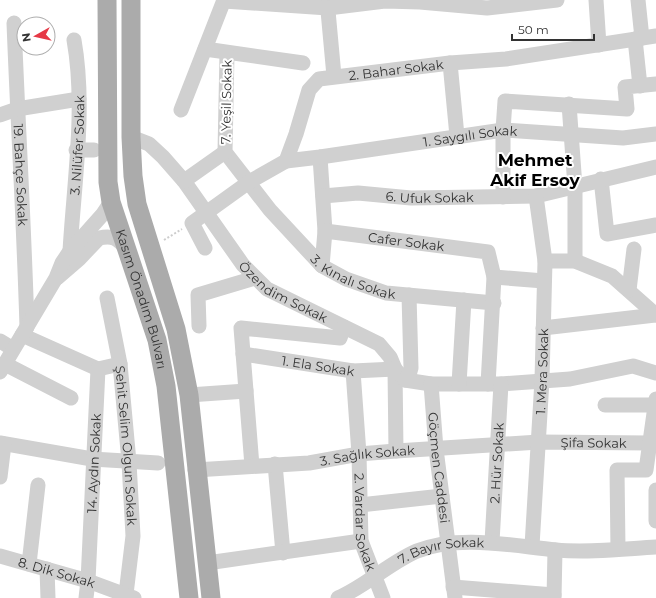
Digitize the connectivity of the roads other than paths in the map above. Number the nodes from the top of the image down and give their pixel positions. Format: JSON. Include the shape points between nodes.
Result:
{"nodes":[{"id":1,"x":107,"y":0,"type":"edge"},
{"id":2,"x":131,"y":0,"type":"edge"},
{"id":3,"x":557,"y":0,"type":"edge"},
{"id":4,"x":596,"y":0,"type":"edge"},
{"id":5,"x":638,"y":0,"type":"edge"},
{"id":6,"x":224,"y":1,"type":"edge"},
{"id":7,"x":327,"y":4,"type":"edge"},
{"id":8,"x":14,"y":23,"type":"dead end"},
{"id":9,"x":644,"y":38,"type":"edge"},
{"id":10,"x":74,"y":40,"type":"dead end"},
{"id":11,"x":599,"y":45,"type":"junction"},
{"id":12,"x":205,"y":49,"type":"junction"},
{"id":13,"x":227,"y":52,"type":"junction"},
{"id":14,"x":303,"y":63,"type":"dead end"},
{"id":15,"x":450,"y":63,"type":"junction"},
{"id":16,"x":334,"y":76,"type":"junction"},
{"id":17,"x":656,"y":84,"type":"edge"},
{"id":18,"x":640,"y":86,"type":"junction"},
{"id":19,"x":79,"y":99,"type":"junction"},
{"id":20,"x":569,"y":104,"type":"junction"},
{"id":21,"x":17,"y":109,"type":"junction"},
{"id":22,"x":181,"y":110,"type":"dead end"},
{"id":23,"x":0,"y":115,"type":"edge"},
{"id":24,"x":502,"y":130,"type":"junction"},
{"id":25,"x":571,"y":134,"type":"junction"},
{"id":26,"x":656,"y":134,"type":"edge"},
{"id":27,"x":457,"y":136,"type":"junction"},
{"id":28,"x":131,"y":137,"type":"junction"},
{"id":29,"x":76,"y":150,"type":"junction"},
{"id":30,"x":94,"y":150,"type":"dead end"},
{"id":31,"x":225,"y":152,"type":"junction"},
{"id":32,"x":320,"y":157,"type":"junction"},
{"id":33,"x":286,"y":160,"type":"junction"},
{"id":34,"x":656,"y":167,"type":"edge"},
{"id":35,"x":601,"y":179,"type":"junction"},
{"id":36,"x":184,"y":181,"type":"junction"},
{"id":37,"x":249,"y":182,"type":"junction"},
{"id":38,"x":574,"y":187,"type":"junction"},
{"id":39,"x":323,"y":196,"type":"junction"},
{"id":40,"x":536,"y":196,"type":"junction"},
{"id":41,"x":503,"y":197,"type":"junction"},
{"id":42,"x":111,"y":202,"type":"junction"},
{"id":43,"x":207,"y":214,"type":"junction"},
{"id":44,"x":656,"y":225,"type":"edge"},
{"id":45,"x":325,"y":231,"type":"junction"},
{"id":46,"x":205,"y":248,"type":"dead end"},
{"id":47,"x":634,"y":249,"type":"dead end"},
{"id":48,"x":70,"y":250,"type":"junction"},
{"id":49,"x":127,"y":250,"type":"junction"},
{"id":50,"x":488,"y":252,"type":"joint"},
{"id":51,"x":545,"y":261,"type":"junction"},
{"id":52,"x":575,"y":261,"type":"junction"},
{"id":53,"x":322,"y":266,"type":"junction"},
{"id":54,"x":494,"y":277,"type":"junction"},
{"id":55,"x":56,"y":278,"type":"junction"},
{"id":56,"x":255,"y":278,"type":"junction"},
{"id":57,"x":544,"y":282,"type":"junction"},
{"id":58,"x":629,"y":290,"type":"junction"},
{"id":59,"x":409,"y":295,"type":"junction"},
{"id":60,"x":107,"y":298,"type":"dead end"},
{"id":61,"x":464,"y":300,"type":"junction"},
{"id":62,"x":494,"y":303,"type":"junction"},
{"id":63,"x":656,"y":315,"type":"edge"},
{"id":64,"x":199,"y":326,"type":"dead end"},
{"id":65,"x":344,"y":327,"type":"junction"},
{"id":66,"x":543,"y":328,"type":"junction"},
{"id":67,"x":25,"y":331,"type":"junction"},
{"id":68,"x":0,"y":341,"type":"edge"},
{"id":69,"x":13,"y":349,"type":"junction"},
{"id":70,"x":243,"y":354,"type":"junction"},
{"id":71,"x":120,"y":364,"type":"junction"},
{"id":72,"x":2,"y":368,"type":"edge"},
{"id":73,"x":98,"y":369,"type":"junction"},
{"id":74,"x":353,"y":371,"type":"junction"},
{"id":75,"x":656,"y":373,"type":"edge"},
{"id":76,"x":400,"y":375,"type":"junction"},
{"id":77,"x":542,"y":380,"type":"junction"},
{"id":78,"x":431,"y":384,"type":"junction"},
{"id":79,"x":459,"y":384,"type":"junction"},
{"id":80,"x":494,"y":384,"type":"junction"},
{"id":81,"x":246,"y":391,"type":"junction"},
{"id":82,"x":189,"y":395,"type":"junction"},
{"id":83,"x":70,"y":398,"type":"dead end"},
{"id":84,"x":656,"y":402,"type":"edge"},
{"id":85,"x":605,"y":405,"type":"dead end"},
{"id":86,"x":539,"y":442,"type":"junction"},
{"id":87,"x":2,"y":443,"type":"edge"},
{"id":88,"x":649,"y":443,"type":"junction"},
{"id":89,"x":497,"y":445,"type":"junction"},
{"id":90,"x":436,"y":449,"type":"junction"},
{"id":91,"x":396,"y":451,"type":"junction"},
{"id":92,"x":359,"y":454,"type":"junction"},
{"id":93,"x":92,"y":459,"type":"junction"},
{"id":94,"x":129,"y":462,"type":"junction"},
{"id":95,"x":158,"y":463,"type":"dead end"},
{"id":96,"x":276,"y":464,"type":"junction"},
{"id":97,"x":252,"y":466,"type":"junction"},
{"id":98,"x":649,"y":468,"type":"edge"},
{"id":99,"x":195,"y":470,"type":"junction"},
{"id":100,"x":0,"y":477,"type":"edge"},
{"id":101,"x":38,"y":485,"type":"dead end"},
{"id":102,"x":656,"y":490,"type":"edge"},
{"id":103,"x":442,"y":496,"type":"junction"},
{"id":104,"x":360,"y":505,"type":"junction"},
{"id":105,"x":656,"y":521,"type":"edge"},
{"id":106,"x":361,"y":542,"type":"junction"},
{"id":107,"x":492,"y":542,"type":"junction"},
{"id":108,"x":447,"y":544,"type":"junction"},
{"id":109,"x":532,"y":546,"type":"junction"},
{"id":110,"x":656,"y":547,"type":"edge"},
{"id":111,"x":618,"y":549,"type":"junction"},
{"id":112,"x":555,"y":550,"type":"junction"},
{"id":113,"x":283,"y":553,"type":"junction"},
{"id":114,"x":0,"y":556,"type":"edge"},
{"id":115,"x":207,"y":563,"type":"junction"},
{"id":116,"x":29,"y":564,"type":"junction"},
{"id":117,"x":47,"y":569,"type":"junction"},
{"id":118,"x":374,"y":576,"type":"junction"},
{"id":119,"x":88,"y":581,"type":"junction"},
{"id":120,"x":454,"y":592,"type":"edge"},
{"id":121,"x":130,"y":596,"type":"edge"},
{"id":122,"x":343,"y":597,"type":"edge"},
{"id":123,"x":554,"y":597,"type":"edge"},
{"id":124,"x":48,"y":598,"type":"edge"},
{"id":125,"x":86,"y":598,"type":"edge"},
{"id":126,"x":189,"y":598,"type":"edge"},
{"id":127,"x":211,"y":598,"type":"edge"},
{"id":128,"x":383,"y":598,"type":"edge"}],
"edges":[{"from":1,"to":42,"type":"main road","name":"Kasım Önadım Bulvarı","via":[[107,150]]},
{"from":2,"to":28,"type":"main road","name":"Kasım Önadım Bulvarı"},
{"from":3,"to":7,"type":"street","via":[[487,8],[385,1]]},
{"from":4,"to":11,"type":"street"},
{"from":5,"to":9,"type":"street"},
{"from":6,"to":7,"type":"street"},
{"from":6,"to":12,"type":"street"},
{"from":7,"to":16,"type":"street"},
{"from":8,"to":21,"type":"street","name":"19. Bahçe Sokak"},
{"from":9,"to":11,"type":"street","name":"2. Bahar Sokak"},
{"from":9,"to":18,"type":"street"},
{"from":10,"to":19,"type":"street","name":"3. Nilüfer Sokak","via":[[79,67]]},
{"from":11,"to":15,"type":"street","name":"2. Bahar Sokak","via":[[506,59]]},
{"from":12,"to":13,"type":"street"},
{"from":12,"to":22,"type":"street"},
{"from":13,"to":14,"type":"street"},
{"from":13,"to":31,"type":"street","name":"7. Yeşil Sokak"},
{"from":15,"to":16,"type":"street","name":"2. Bahar Sokak"},
{"from":15,"to":27,"type":"street"},
{"from":16,"to":33,"type":"street","name":"2. Bahar Sokak","via":[[319,79],[309,90]]},
{"from":17,"to":18,"type":"street"},
{"from":18,"to":20,"type":"street","via":[[625,87],[627,108]]},
{"from":19,"to":21,"type":"street"},
{"from":19,"to":29,"type":"street","name":"3. Nilüfer Sokak"},
{"from":20,"to":24,"type":"street","via":[[505,101]]},
{"from":20,"to":25,"type":"street"},
{"from":21,"to":23,"type":"street"},
{"from":21,"to":67,"type":"street","name":"19. Bahçe Sokak","via":[[24,216]]},
{"from":24,"to":25,"type":"street","name":"1. Saygılı Sokak"},
{"from":24,"to":27,"type":"street","name":"1. Saygılı Sokak"},
{"from":24,"to":41,"type":"street"},
{"from":25,"to":26,"type":"street","name":"1. Saygılı Sokak","via":[[624,138]]},
{"from":25,"to":38,"type":"street"},
{"from":27,"to":32,"type":"street","name":"1. Saygılı Sokak"},
{"from":28,"to":36,"type":"street","name":"Özendim Sokak","via":[[149,144]]},
{"from":28,"to":82,"type":"main road","name":"Kasım Önadım Bulvarı","via":[[137,204],[176,329]]},
{"from":29,"to":30,"type":"street"},
{"from":29,"to":48,"type":"street","name":"3. Nilüfer Sokak"},
{"from":31,"to":36,"type":"street","name":"7. Yeşil Sokak"},
{"from":31,"to":37,"type":"street","name":"7. Yeşil Sokak"},
{"from":32,"to":33,"type":"street","name":"1. Saygılı Sokak"},
{"from":32,"to":39,"type":"street"},
{"from":33,"to":37,"type":"street"},
{"from":34,"to":35,"type":"street","name":"6. Ufuk Sokak"},
{"from":35,"to":38,"type":"street","name":"6. Ufuk Sokak"},
{"from":35,"to":44,"type":"street","via":[[607,234]]},
{"from":36,"to":43,"type":"street","name":"Özendim Sokak"},
{"from":37,"to":43,"type":"street"},
{"from":37,"to":53,"type":"street","name":"3. Kınalı Sokak","via":[[274,216]]},
{"from":38,"to":40,"type":"street","name":"6. Ufuk Sokak"},
{"from":38,"to":52,"type":"street"},
{"from":39,"to":41,"type":"street","name":"6. Ufuk Sokak","via":[[358,193],[411,198]]},
{"from":39,"to":45,"type":"street"},
{"from":40,"to":41,"type":"street","name":"6. Ufuk Sokak"},
{"from":40,"to":51,"type":"street","name":"1. Mera Sokak"},
{"from":42,"to":48,"type":"street"},
{"from":42,"to":49,"type":"main road","name":"Kasım Önadım Bulvarı"},
{"from":43,"to":46,"type":"street","via":[[192,223]]},
{"from":43,"to":56,"type":"street","name":"Özendim Sokak"},
{"from":45,"to":50,"type":"street","name":"Cafer Sokak"},
{"from":45,"to":53,"type":"street"},
{"from":47,"to":58,"type":"street"},
{"from":48,"to":55,"type":"street"},
{"from":49,"to":55,"type":"street","via":[[114,237],[99,238],[66,272]]},
{"from":49,"to":126,"type":"main road","name":"Kasım Önadım Bulvarı","via":[[157,340],[166,386]]},
{"from":50,"to":54,"type":"street","name":"2. Hür Sokak"},
{"from":51,"to":52,"type":"street"},
{"from":51,"to":57,"type":"street","name":"1. Mera Sokak"},
{"from":52,"to":58,"type":"street","via":[[612,276]]},
{"from":53,"to":59,"type":"street","name":"3. Kınalı Sokak","via":[[346,279],[386,293]]},
{"from":54,"to":57,"type":"street"},
{"from":54,"to":62,"type":"street","name":"2. Hür Sokak"},
{"from":55,"to":67,"type":"street"},
{"from":56,"to":64,"type":"street","via":[[198,295]]},
{"from":56,"to":65,"type":"street","name":"Özendim Sokak","via":[[266,289]]},
{"from":57,"to":66,"type":"street","name":"1. Mera Sokak"},
{"from":58,"to":63,"type":"street"},
{"from":59,"to":61,"type":"street","name":"3. Kınalı Sokak"},
{"from":59,"to":76,"type":"street","via":[[411,368],[409,375]]},
{"from":60,"to":71,"type":"street","name":"Şehit Selim Olgun Sokak"},
{"from":61,"to":62,"type":"street","name":"3. Kınalı Sokak"},
{"from":61,"to":79,"type":"street"},
{"from":62,"to":80,"type":"street","name":"2. Hür Sokak"},
{"from":63,"to":66,"type":"street"},
{"from":65,"to":70,"type":"street","via":[[340,338],[241,328]]},
{"from":65,"to":76,"type":"street","name":"Özendim Sokak","via":[[379,344]]},
{"from":66,"to":77,"type":"street","name":"1. Mera Sokak"},
{"from":67,"to":69,"type":"street"},
{"from":67,"to":73,"type":"street"},
{"from":68,"to":69,"type":"street"},
{"from":69,"to":72,"type":"street"},
{"from":70,"to":74,"type":"street","name":"1. Ela Sokak"},
{"from":70,"to":81,"type":"street"},
{"from":71,"to":73,"type":"street"},
{"from":71,"to":94,"type":"street","name":"Şehit Selim Olgun Sokak"},
{"from":72,"to":83,"type":"street"},
{"from":73,"to":93,"type":"street","name":"14. Aydın Sokak"},
{"from":74,"to":76,"type":"street","name":"1. Ela Sokak"},
{"from":74,"to":92,"type":"street","name":"2. Vardar Sokak"},
{"from":75,"to":77,"type":"street","name":"1. Ela Sokak","via":[[633,366],[570,379]]},
{"from":76,"to":78,"type":"street","name":"1. Ela Sokak"},
{"from":76,"to":91,"type":"street","name":"Özendim Sokak"},
{"from":77,"to":80,"type":"street","name":"1. Ela Sokak"},
{"from":77,"to":86,"type":"street","name":"1. Mera Sokak"},
{"from":78,"to":79,"type":"street","name":"1. Ela Sokak"},
{"from":78,"to":90,"type":"street","name":"Göçmen Caddesi"},
{"from":79,"to":80,"type":"street","name":"1. Ela Sokak"},
{"from":80,"to":89,"type":"street","name":"2. Hür Sokak"},
{"from":81,"to":82,"type":"street"},
{"from":81,"to":97,"type":"street"},
{"from":82,"to":99,"type":"main road","name":"Kasım Önadım Bulvarı"},
{"from":84,"to":85,"type":"street"},
{"from":84,"to":88,"type":"street"},
{"from":86,"to":88,"type":"street","name":"Şifa Sokak"},
{"from":86,"to":89,"type":"street","name":"3. Sağlık Sokak"},
{"from":86,"to":109,"type":"street","name":"1. Mera Sokak"},
{"from":87,"to":93,"type":"street"},
{"from":87,"to":100,"type":"street"},
{"from":88,"to":98,"type":"street"},
{"from":89,"to":90,"type":"street","name":"3. Sağlık Sokak"},
{"from":89,"to":107,"type":"street","name":"2. Hür Sokak"},
{"from":90,"to":91,"type":"street","name":"3. Sağlık Sokak"},
{"from":90,"to":103,"type":"street","name":"Göçmen Caddesi"},
{"from":91,"to":92,"type":"street","name":"3. Sağlık Sokak"},
{"from":92,"to":96,"type":"street","name":"3. Sağlık Sokak","via":[[309,463]]},
{"from":92,"to":104,"type":"street","name":"2. Vardar Sokak"},
{"from":93,"to":94,"type":"street"},
{"from":93,"to":119,"type":"street","name":"14. Aydın Sokak"},
{"from":94,"to":95,"type":"street"},
{"from":94,"to":121,"type":"street","name":"Şehit Selim Olgun Sokak","via":[[133,536]]},
{"from":96,"to":97,"type":"street","name":"3. Sağlık Sokak"},
{"from":96,"to":113,"type":"street"},
{"from":97,"to":99,"type":"street","name":"3. Sağlık Sokak"},
{"from":98,"to":111,"type":"street","via":[[617,470]]},
{"from":99,"to":115,"type":"main road","name":"Kasım Önadım Bulvarı"},
{"from":101,"to":116,"type":"street"},
{"from":102,"to":105,"type":"street"},
{"from":103,"to":104,"type":"street"},
{"from":103,"to":108,"type":"street","name":"Göçmen Caddesi"},
{"from":104,"to":106,"type":"street","name":"2. Vardar Sokak"},
{"from":106,"to":113,"type":"street"},
{"from":106,"to":118,"type":"street","name":"2. Vardar Sokak"},
{"from":107,"to":108,"type":"street","name":"7. Bayır Sokak"},
{"from":107,"to":109,"type":"street","name":"7. Bayır Sokak"},
{"from":108,"to":118,"type":"street","name":"7. Bayır Sokak","via":[[417,551]]},
{"from":108,"to":120,"type":"street","name":"Göçmen Caddesi"},
{"from":109,"to":112,"type":"street","name":"7. Bayır Sokak"},
{"from":110,"to":111,"type":"street","name":"7. Bayır Sokak"},
{"from":111,"to":112,"type":"street","name":"7. Bayır Sokak"},
{"from":112,"to":123,"type":"street"},
{"from":113,"to":115,"type":"street"},
{"from":114,"to":116,"type":"street","name":"8. Dik Sokak"},
{"from":115,"to":127,"type":"main road","name":"Kasım Önadım Bulvarı"},
{"from":116,"to":117,"type":"street","name":"8. Dik Sokak"},
{"from":117,"to":119,"type":"street","name":"8. Dik Sokak"},
{"from":117,"to":124,"type":"street"},
{"from":118,"to":122,"type":"street","name":"7. Bayır Sokak"},
{"from":118,"to":128,"type":"street","name":"2. Vardar Sokak"},
{"from":119,"to":121,"type":"street","name":"8. Dik Sokak"},
{"from":119,"to":125,"type":"street","name":"14. Aydın Sokak"},
{"from":120,"to":123,"type":"street"}]}
